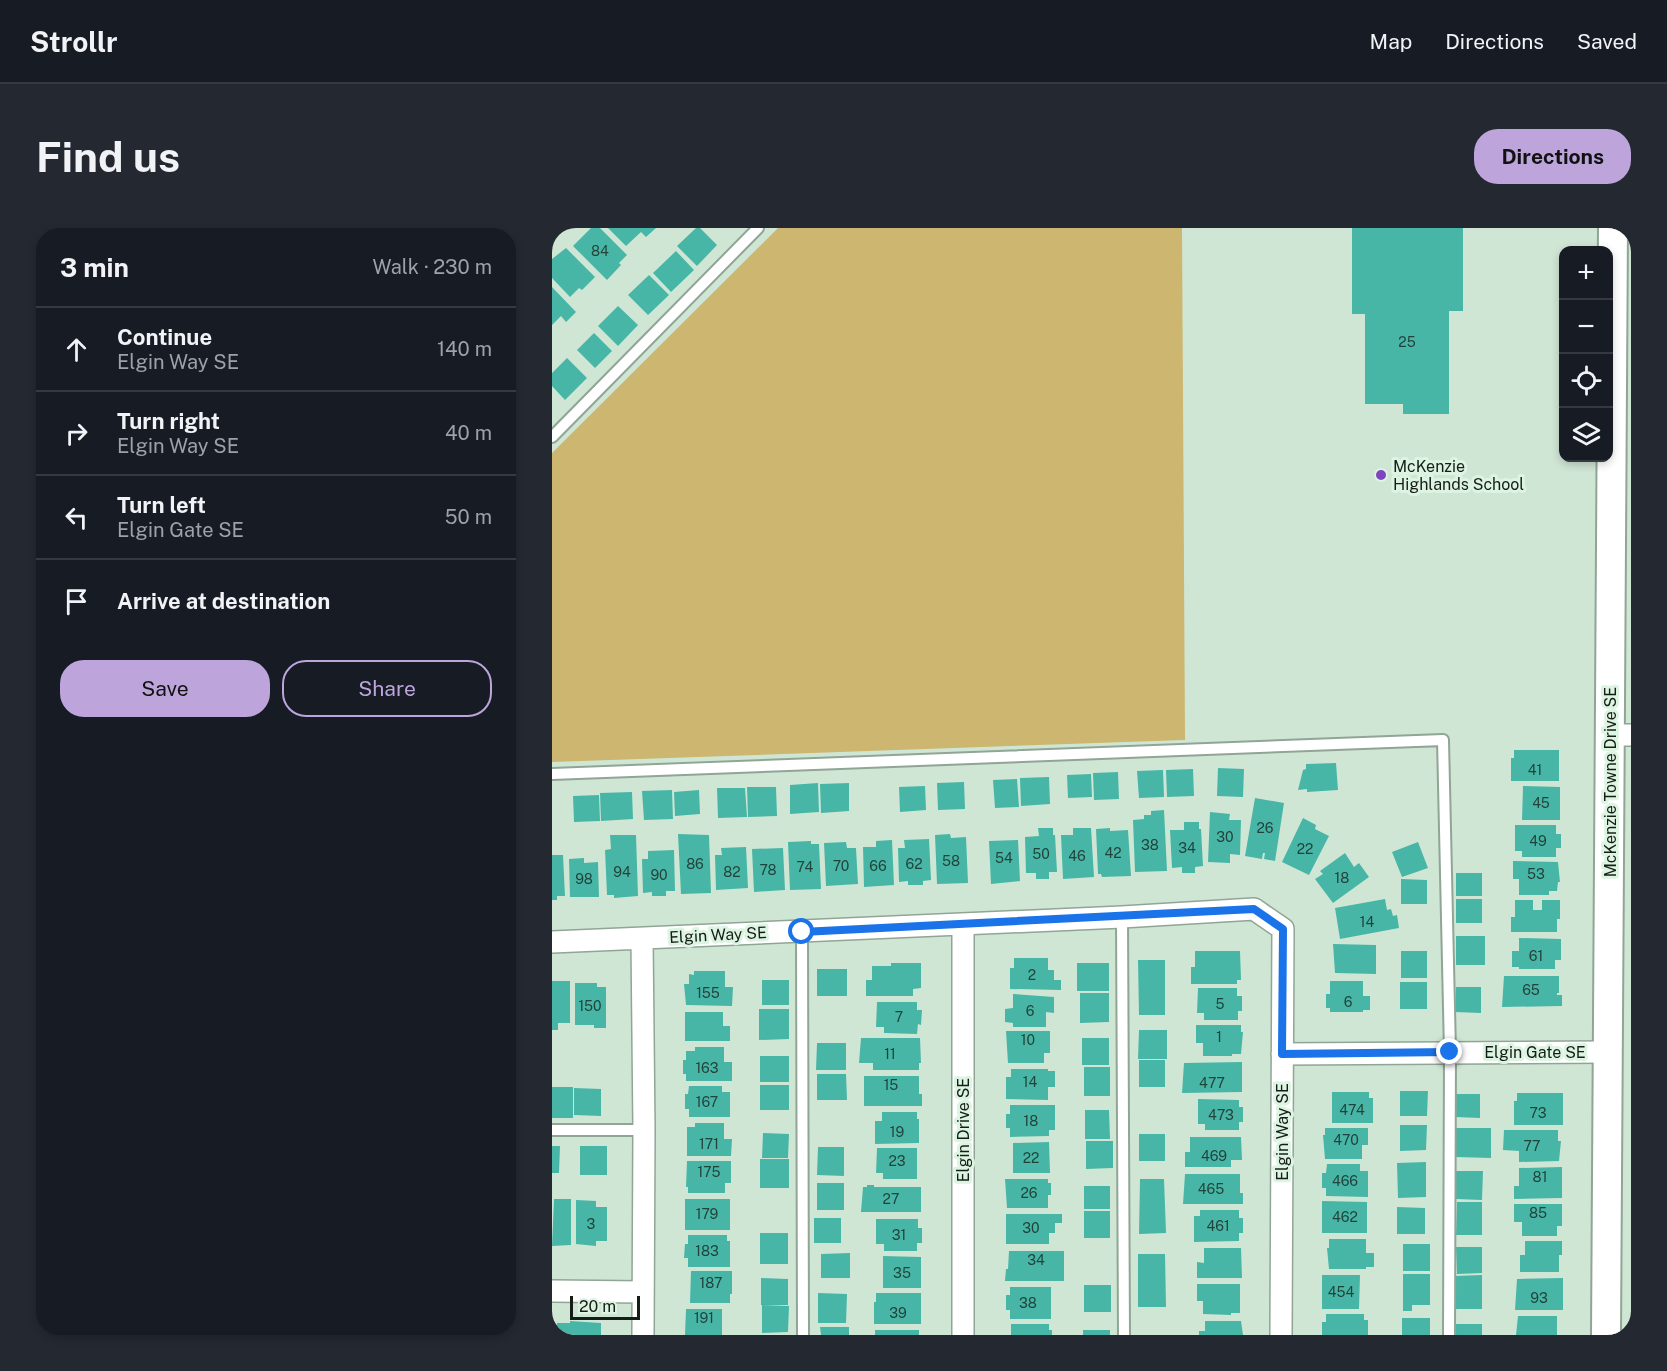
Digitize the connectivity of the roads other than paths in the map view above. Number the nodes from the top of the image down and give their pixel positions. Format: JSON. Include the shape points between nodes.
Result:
{"nodes":[{"id":1,"x":758,"y":228,"type":"edge"},
{"id":2,"x":1613,"y":228,"type":"edge"},
{"id":3,"x":1621,"y":330,"type":"edge"},
{"id":4,"x":552,"y":437,"type":"edge"},
{"id":5,"x":1621,"y":735,"type":"edge"},
{"id":6,"x":552,"y":774,"type":"edge"},
{"id":7,"x":1122,"y":917,"type":"junction"},
{"id":8,"x":963,"y":924,"type":"junction"},
{"id":9,"x":802,"y":932,"type":"junction"},
{"id":10,"x":642,"y":939,"type":"junction"},
{"id":11,"x":552,"y":942,"type":"edge"},
{"id":12,"x":1450,"y":1052,"type":"junction"},
{"id":13,"x":1608,"y":1052,"type":"junction"},
{"id":14,"x":1282,"y":1054,"type":"junction"},
{"id":15,"x":552,"y":1130,"type":"edge"},
{"id":16,"x":644,"y":1130,"type":"junction"},
{"id":17,"x":552,"y":1291,"type":"edge"},
{"id":18,"x":642,"y":1292,"type":"junction"},
{"id":19,"x":643,"y":1335,"type":"edge"},
{"id":20,"x":803,"y":1335,"type":"edge"},
{"id":21,"x":963,"y":1335,"type":"edge"},
{"id":22,"x":1124,"y":1335,"type":"edge"},
{"id":23,"x":1281,"y":1335,"type":"edge"},
{"id":24,"x":1449,"y":1335,"type":"edge"},
{"id":25,"x":1606,"y":1335,"type":"edge"}],
"edges":[{"from":1,"to":4,"type":"lane"},
{"from":2,"to":3,"type":"street","name":"McKenzie Towne Drive SE"},
{"from":3,"to":5,"type":"street","name":"McKenzie Towne Drive SE"},
{"from":5,"to":13,"type":"street","name":"McKenzie Towne Drive SE"},
{"from":6,"to":12,"type":"lane","via":[[1443,740]]},
{"from":7,"to":8,"type":"street","name":"Elgin Way SE"},
{"from":7,"to":14,"type":"street","name":"Elgin Way SE","via":[[1254,909],[1283,929]]},
{"from":7,"to":22,"type":"lane"},
{"from":8,"to":9,"type":"street","name":"Elgin Way SE"},
{"from":8,"to":21,"type":"street","name":"Elgin Drive SE"},
{"from":9,"to":10,"type":"street","name":"Elgin Way SE"},
{"from":9,"to":20,"type":"lane"},
{"from":10,"to":11,"type":"street","name":"Elgin Way SE"},
{"from":10,"to":16,"type":"street"},
{"from":12,"to":13,"type":"street","name":"Elgin Gate SE"},
{"from":12,"to":14,"type":"street","name":"Elgin Gate SE"},
{"from":12,"to":24,"type":"lane"},
{"from":13,"to":25,"type":"street","name":"McKenzie Towne Drive SE"},
{"from":14,"to":23,"type":"street","name":"Elgin Way SE"},
{"from":15,"to":16,"type":"lane"},
{"from":16,"to":18,"type":"street"},
{"from":17,"to":18,"type":"street"},
{"from":18,"to":19,"type":"street"}]}
